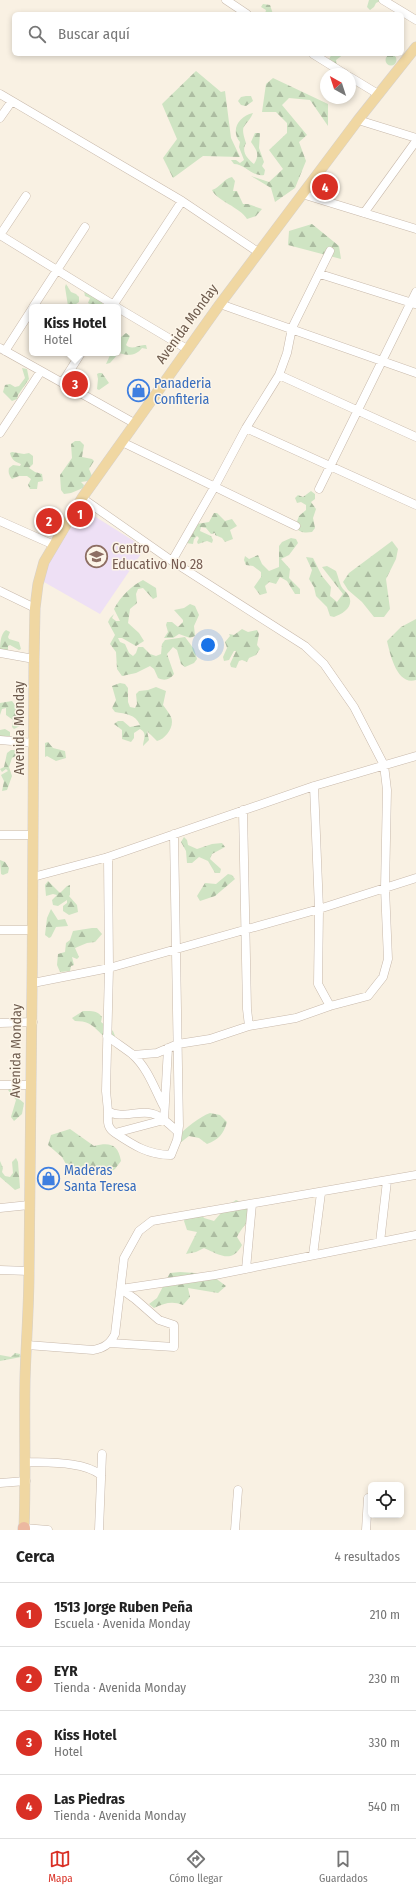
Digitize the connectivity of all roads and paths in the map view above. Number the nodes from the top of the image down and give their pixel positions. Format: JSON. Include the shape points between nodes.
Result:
{"nodes":[{"id":1,"x":383,"y":0,"type":"edge"},
{"id":2,"x":229,"y":1,"type":"edge"},
{"id":3,"x":244,"y":12,"type":"edge"},
{"id":4,"x":403,"y":12,"type":"edge"},
{"id":5,"x":404,"y":13,"type":"edge"},
{"id":6,"x":416,"y":20,"type":"edge"},
{"id":7,"x":414,"y":53,"type":"edge"},
{"id":8,"x":316,"y":56,"type":"edge"},
{"id":9,"x":335,"y":68,"type":"edge"},
{"id":10,"x":356,"y":81,"type":"edge"},
{"id":11,"x":0,"y":94,"type":"edge"},
{"id":12,"x":378,"y":94,"type":"junction"},
{"id":13,"x":12,"y":101,"type":"junction"},
{"id":14,"x":0,"y":118,"type":"edge"},
{"id":15,"x":358,"y":120,"type":"junction"},
{"id":16,"x":416,"y":139,"type":"edge"},
{"id":17,"x":302,"y":194,"type":"junction"},
{"id":18,"x":26,"y":196,"type":"dead end"},
{"id":19,"x":182,"y":201,"type":"junction"},
{"id":20,"x":364,"y":213,"type":"junction"},
{"id":21,"x":85,"y":227,"type":"dead end"},
{"id":22,"x":416,"y":229,"type":"edge"},
{"id":23,"x":0,"y":235,"type":"edge"},
{"id":24,"x":330,"y":251,"type":"dead end"},
{"id":25,"x":258,"y":252,"type":"junction"},
{"id":26,"x":56,"y":272,"type":"junction"},
{"id":27,"x":320,"y":274,"type":"junction"},
{"id":28,"x":416,"y":292,"type":"edge"},
{"id":29,"x":414,"y":303,"type":"edge"},
{"id":30,"x":36,"y":304,"type":"edge"},
{"id":31,"x":110,"y":304,"type":"edge"},
{"id":32,"x":117,"y":304,"type":"edge"},
{"id":33,"x":220,"y":304,"type":"junction"},
{"id":34,"x":121,"y":310,"type":"edge"},
{"id":35,"x":29,"y":313,"type":"edge"},
{"id":36,"x":292,"y":328,"type":"junction"},
{"id":37,"x":188,"y":349,"type":"junction"},
{"id":38,"x":2,"y":350,"type":"edge"},
{"id":39,"x":79,"y":356,"type":"edge"},
{"id":40,"x":382,"y":361,"type":"junction"},
{"id":41,"x":41,"y":371,"type":"junction"},
{"id":42,"x":416,"y":373,"type":"edge"},
{"id":43,"x":279,"y":375,"type":"junction"},
{"id":44,"x":62,"y":383,"type":"junction"},
{"id":45,"x":358,"y":412,"type":"junction"},
{"id":46,"x":134,"y":423,"type":"junction"},
{"id":47,"x":246,"y":428,"type":"junction"},
{"id":48,"x":0,"y":433,"type":"edge"},
{"id":49,"x":416,"y":437,"type":"edge"},
{"id":50,"x":122,"y":442,"type":"junction"},
{"id":51,"x":330,"y":466,"type":"junction"},
{"id":52,"x":215,"y":486,"type":"junction"},
{"id":53,"x":319,"y":489,"type":"dead end"},
{"id":54,"x":82,"y":498,"type":"junction"},
{"id":55,"x":416,"y":504,"type":"edge"},
{"id":56,"x":0,"y":521,"type":"edge"},
{"id":57,"x":296,"y":526,"type":"dead end"},
{"id":58,"x":54,"y":545,"type":"junction"},
{"id":59,"x":172,"y":561,"type":"junction"},
{"id":60,"x":0,"y":591,"type":"edge"},
{"id":61,"x":35,"y":608,"type":"junction"},
{"id":62,"x":0,"y":653,"type":"edge"},
{"id":63,"x":34,"y":659,"type":"junction"},
{"id":64,"x":0,"y":740,"type":"edge"},
{"id":65,"x":34,"y":743,"type":"junction"},
{"id":66,"x":416,"y":756,"type":"edge"},
{"id":67,"x":384,"y":765,"type":"junction"},
{"id":68,"x":314,"y":786,"type":"junction"},
{"id":69,"x":243,"y":810,"type":"junction"},
{"id":70,"x":174,"y":834,"type":"junction"},
{"id":71,"x":0,"y":835,"type":"edge"},
{"id":72,"x":33,"y":836,"type":"junction"},
{"id":73,"x":108,"y":857,"type":"junction"},
{"id":74,"x":33,"y":877,"type":"junction"},
{"id":75,"x":416,"y":878,"type":"edge"},
{"id":76,"x":385,"y":888,"type":"junction"},
{"id":77,"x":319,"y":909,"type":"junction"},
{"id":78,"x":246,"y":929,"type":"junction"},
{"id":79,"x":0,"y":930,"type":"edge"},
{"id":80,"x":32,"y":930,"type":"junction"},
{"id":81,"x":176,"y":949,"type":"junction"},
{"id":82,"x":109,"y":968,"type":"junction"},
{"id":83,"x":33,"y":983,"type":"junction"},
{"id":84,"x":330,"y":1006,"type":"junction"},
{"id":85,"x":32,"y":1022,"type":"junction"},
{"id":86,"x":0,"y":1023,"type":"edge"},
{"id":87,"x":249,"y":1026,"type":"junction"},
{"id":88,"x":107,"y":1036,"type":"junction"},
{"id":89,"x":178,"y":1044,"type":"junction"},
{"id":90,"x":168,"y":1048,"type":"junction"},
{"id":91,"x":133,"y":1055,"type":"junction"},
{"id":92,"x":0,"y":1085,"type":"edge"},
{"id":93,"x":30,"y":1085,"type":"junction"},
{"id":94,"x":164,"y":1108,"type":"junction"},
{"id":95,"x":108,"y":1111,"type":"junction"},
{"id":96,"x":164,"y":1120,"type":"junction"},
{"id":97,"x":178,"y":1132,"type":"junction"},
{"id":98,"x":116,"y":1133,"type":"junction"},
{"id":99,"x":416,"y":1175,"type":"edge"},
{"id":100,"x":387,"y":1181,"type":"junction"},
{"id":101,"x":321,"y":1193,"type":"junction"},
{"id":102,"x":252,"y":1204,"type":"junction"},
{"id":103,"x":29,"y":1205,"type":"junction"},
{"id":104,"x":0,"y":1208,"type":"edge"},
{"id":105,"x":416,"y":1235,"type":"edge"},
{"id":106,"x":380,"y":1242,"type":"junction"},
{"id":107,"x":313,"y":1254,"type":"junction"},
{"id":108,"x":246,"y":1269,"type":"junction"},
{"id":109,"x":0,"y":1270,"type":"edge"},
{"id":110,"x":29,"y":1270,"type":"junction"},
{"id":111,"x":121,"y":1289,"type":"junction"},
{"id":112,"x":110,"y":1343,"type":"junction"},
{"id":113,"x":27,"y":1345,"type":"junction"},
{"id":114,"x":102,"y":1454,"type":"dead end"},
{"id":115,"x":26,"y":1462,"type":"junction"},
{"id":116,"x":101,"y":1475,"type":"junction"},
{"id":117,"x":26,"y":1481,"type":"junction"},
{"id":118,"x":0,"y":1482,"type":"edge"},
{"id":119,"x":238,"y":1490,"type":"dead end"},
{"id":120,"x":368,"y":1498,"type":"dead end"},
{"id":121,"x":24,"y":1529,"type":"edge"},
{"id":122,"x":48,"y":1530,"type":"edge"},
{"id":123,"x":99,"y":1530,"type":"edge"},
{"id":124,"x":235,"y":1530,"type":"edge"},
{"id":125,"x":366,"y":1530,"type":"edge"}],
"edges":[{"from":1,"to":4,"type":"street"},
{"from":2,"to":3,"type":"street"},
{"from":5,"to":6,"type":"street"},
{"from":7,"to":12,"type":"main road","name":"Avenida Monday"},
{"from":8,"to":9,"type":"street"},
{"from":10,"to":12,"type":"street"},
{"from":11,"to":13,"type":"street"},
{"from":12,"to":15,"type":"main road","name":"Avenida Monday"},
{"from":13,"to":14,"type":"street"},
{"from":13,"to":19,"type":"street"},
{"from":15,"to":16,"type":"street"},
{"from":15,"to":17,"type":"main road","name":"Avenida Monday"},
{"from":16,"to":20,"type":"street"},
{"from":17,"to":20,"type":"street"},
{"from":17,"to":25,"type":"main road","name":"Avenida Monday"},
{"from":18,"to":23,"type":"street"},
{"from":19,"to":25,"type":"street"},
{"from":19,"to":32,"type":"street"},
{"from":20,"to":22,"type":"street"},
{"from":21,"to":26,"type":"street"},
{"from":23,"to":26,"type":"street"},
{"from":24,"to":27,"type":"street"},
{"from":25,"to":33,"type":"main road","name":"Avenida Monday"},
{"from":26,"to":30,"type":"street"},
{"from":26,"to":31,"type":"street"},
{"from":27,"to":29,"type":"street"},
{"from":27,"to":36,"type":"street"},
{"from":28,"to":29,"type":"street"},
{"from":29,"to":40,"type":"street"},
{"from":33,"to":36,"type":"street"},
{"from":33,"to":37,"type":"main road","name":"Avenida Monday"},
{"from":34,"to":37,"type":"street"},
{"from":35,"to":38,"type":"street"},
{"from":36,"to":40,"type":"street"},
{"from":36,"to":43,"type":"street","via":[[288,353]]},
{"from":37,"to":46,"type":"main road","name":"Avenida Monday"},
{"from":38,"to":41,"type":"street"},
{"from":39,"to":44,"type":"street"},
{"from":40,"to":42,"type":"street"},
{"from":40,"to":45,"type":"street"},
{"from":41,"to":44,"type":"street"},
{"from":41,"to":48,"type":"street"},
{"from":43,"to":45,"type":"street"},
{"from":43,"to":47,"type":"street"},
{"from":44,"to":46,"type":"street"},
{"from":45,"to":49,"type":"street"},
{"from":45,"to":51,"type":"street"},
{"from":46,"to":50,"type":"main road","name":"Avenida Monday"},
{"from":47,"to":51,"type":"street"},
{"from":47,"to":52,"type":"street"},
{"from":50,"to":52,"type":"street"},
{"from":50,"to":54,"type":"main road","name":"Avenida Monday"},
{"from":51,"to":53,"type":"street"},
{"from":51,"to":55,"type":"street"},
{"from":52,"to":57,"type":"street"},
{"from":52,"to":59,"type":"street"},
{"from":54,"to":58,"type":"main road","name":"Avenida Monday"},
{"from":54,"to":59,"type":"street"},
{"from":56,"to":58,"type":"street"},
{"from":58,"to":61,"type":"main road","name":"Avenida Monday","via":[[44,562]]},
{"from":59,"to":67,"type":"street","via":[[305,646],[324,664],[354,707]]},
{"from":60,"to":61,"type":"street"},
{"from":61,"to":63,"type":"main road","name":"Avenida Monday"},
{"from":62,"to":63,"type":"street"},
{"from":63,"to":65,"type":"main road","name":"Avenida Monday"},
{"from":64,"to":65,"type":"street"},
{"from":65,"to":72,"type":"main road","name":"Avenida Monday"},
{"from":66,"to":67,"type":"street"},
{"from":67,"to":68,"type":"street"},
{"from":67,"to":76,"type":"street"},
{"from":68,"to":69,"type":"street"},
{"from":68,"to":77,"type":"street"},
{"from":69,"to":70,"type":"street"},
{"from":69,"to":78,"type":"street"},
{"from":70,"to":73,"type":"street"},
{"from":70,"to":81,"type":"street"},
{"from":71,"to":72,"type":"street"},
{"from":72,"to":74,"type":"main road","name":"Avenida Monday"},
{"from":73,"to":74,"type":"street"},
{"from":73,"to":82,"type":"street"},
{"from":74,"to":80,"type":"main road","name":"Avenida Monday"},
{"from":75,"to":76,"type":"street"},
{"from":76,"to":77,"type":"street"},
{"from":76,"to":84,"type":"street","via":[[388,959],[383,977],[368,996]]},
{"from":77,"to":78,"type":"street"},
{"from":77,"to":84,"type":"street","via":[[318,984]]},
{"from":78,"to":81,"type":"street"},
{"from":78,"to":87,"type":"street"},
{"from":79,"to":80,"type":"street"},
{"from":80,"to":83,"type":"main road","name":"Avenida Monday"},
{"from":81,"to":82,"type":"street"},
{"from":81,"to":89,"type":"street"},
{"from":82,"to":83,"type":"street"},
{"from":82,"to":88,"type":"street"},
{"from":83,"to":85,"type":"main road","name":"Avenida Monday"},
{"from":84,"to":87,"type":"street","via":[[296,1018]]},
{"from":85,"to":86,"type":"street"},
{"from":85,"to":93,"type":"main road","name":"Avenida Monday"},
{"from":87,"to":89,"type":"street","via":[[210,1039]]},
{"from":88,"to":91,"type":"street"},
{"from":88,"to":95,"type":"street"},
{"from":89,"to":90,"type":"street"},
{"from":89,"to":97,"type":"street"},
{"from":90,"to":91,"type":"street","via":[[157,1053]]},
{"from":90,"to":94,"type":"street"},
{"from":91,"to":94,"type":"street","via":[[148,1076]]},
{"from":92,"to":93,"type":"street"},
{"from":93,"to":103,"type":"main road","name":"Avenida Monday"},
{"from":94,"to":96,"type":"street"},
{"from":95,"to":96,"type":"street","via":[[115,1114],[150,1113]]},
{"from":95,"to":98,"type":"street","via":[[109,1129]]},
{"from":96,"to":97,"type":"street"},
{"from":96,"to":98,"type":"street"},
{"from":97,"to":98,"type":"street","via":[[171,1155],[156,1155],[130,1143]]},
{"from":99,"to":100,"type":"street"},
{"from":100,"to":101,"type":"street"},
{"from":100,"to":106,"type":"street"},
{"from":101,"to":102,"type":"street"},
{"from":101,"to":107,"type":"street"},
{"from":102,"to":108,"type":"street"},
{"from":102,"to":111,"type":"street","via":[[152,1221],[140,1231],[124,1258]]},
{"from":103,"to":104,"type":"street"},
{"from":103,"to":110,"type":"main road","name":"Avenida Monday"},
{"from":105,"to":106,"type":"street"},
{"from":106,"to":107,"type":"street"},
{"from":107,"to":108,"type":"street"},
{"from":108,"to":111,"type":"street"},
{"from":109,"to":110,"type":"street"},
{"from":110,"to":113,"type":"main road","name":"Avenida Monday"},
{"from":111,"to":112,"type":"street","via":[[115,1334]]},
{"from":111,"to":112,"type":"street","via":[[159,1320],[174,1325],[174,1347]]},
{"from":112,"to":113,"type":"street","via":[[93,1350]]},
{"from":113,"to":115,"type":"main road","name":"Avenida Monday"},
{"from":114,"to":116,"type":"street"},
{"from":115,"to":116,"type":"street","via":[[93,1469]]},
{"from":115,"to":117,"type":"main road","name":"Avenida Monday"},
{"from":116,"to":123,"type":"street"},
{"from":117,"to":118,"type":"street"},
{"from":117,"to":121,"type":"main road","name":"Avenida Monday"},
{"from":119,"to":124,"type":"street"},
{"from":120,"to":125,"type":"street"},
{"from":121,"to":122,"type":"street"}]}
